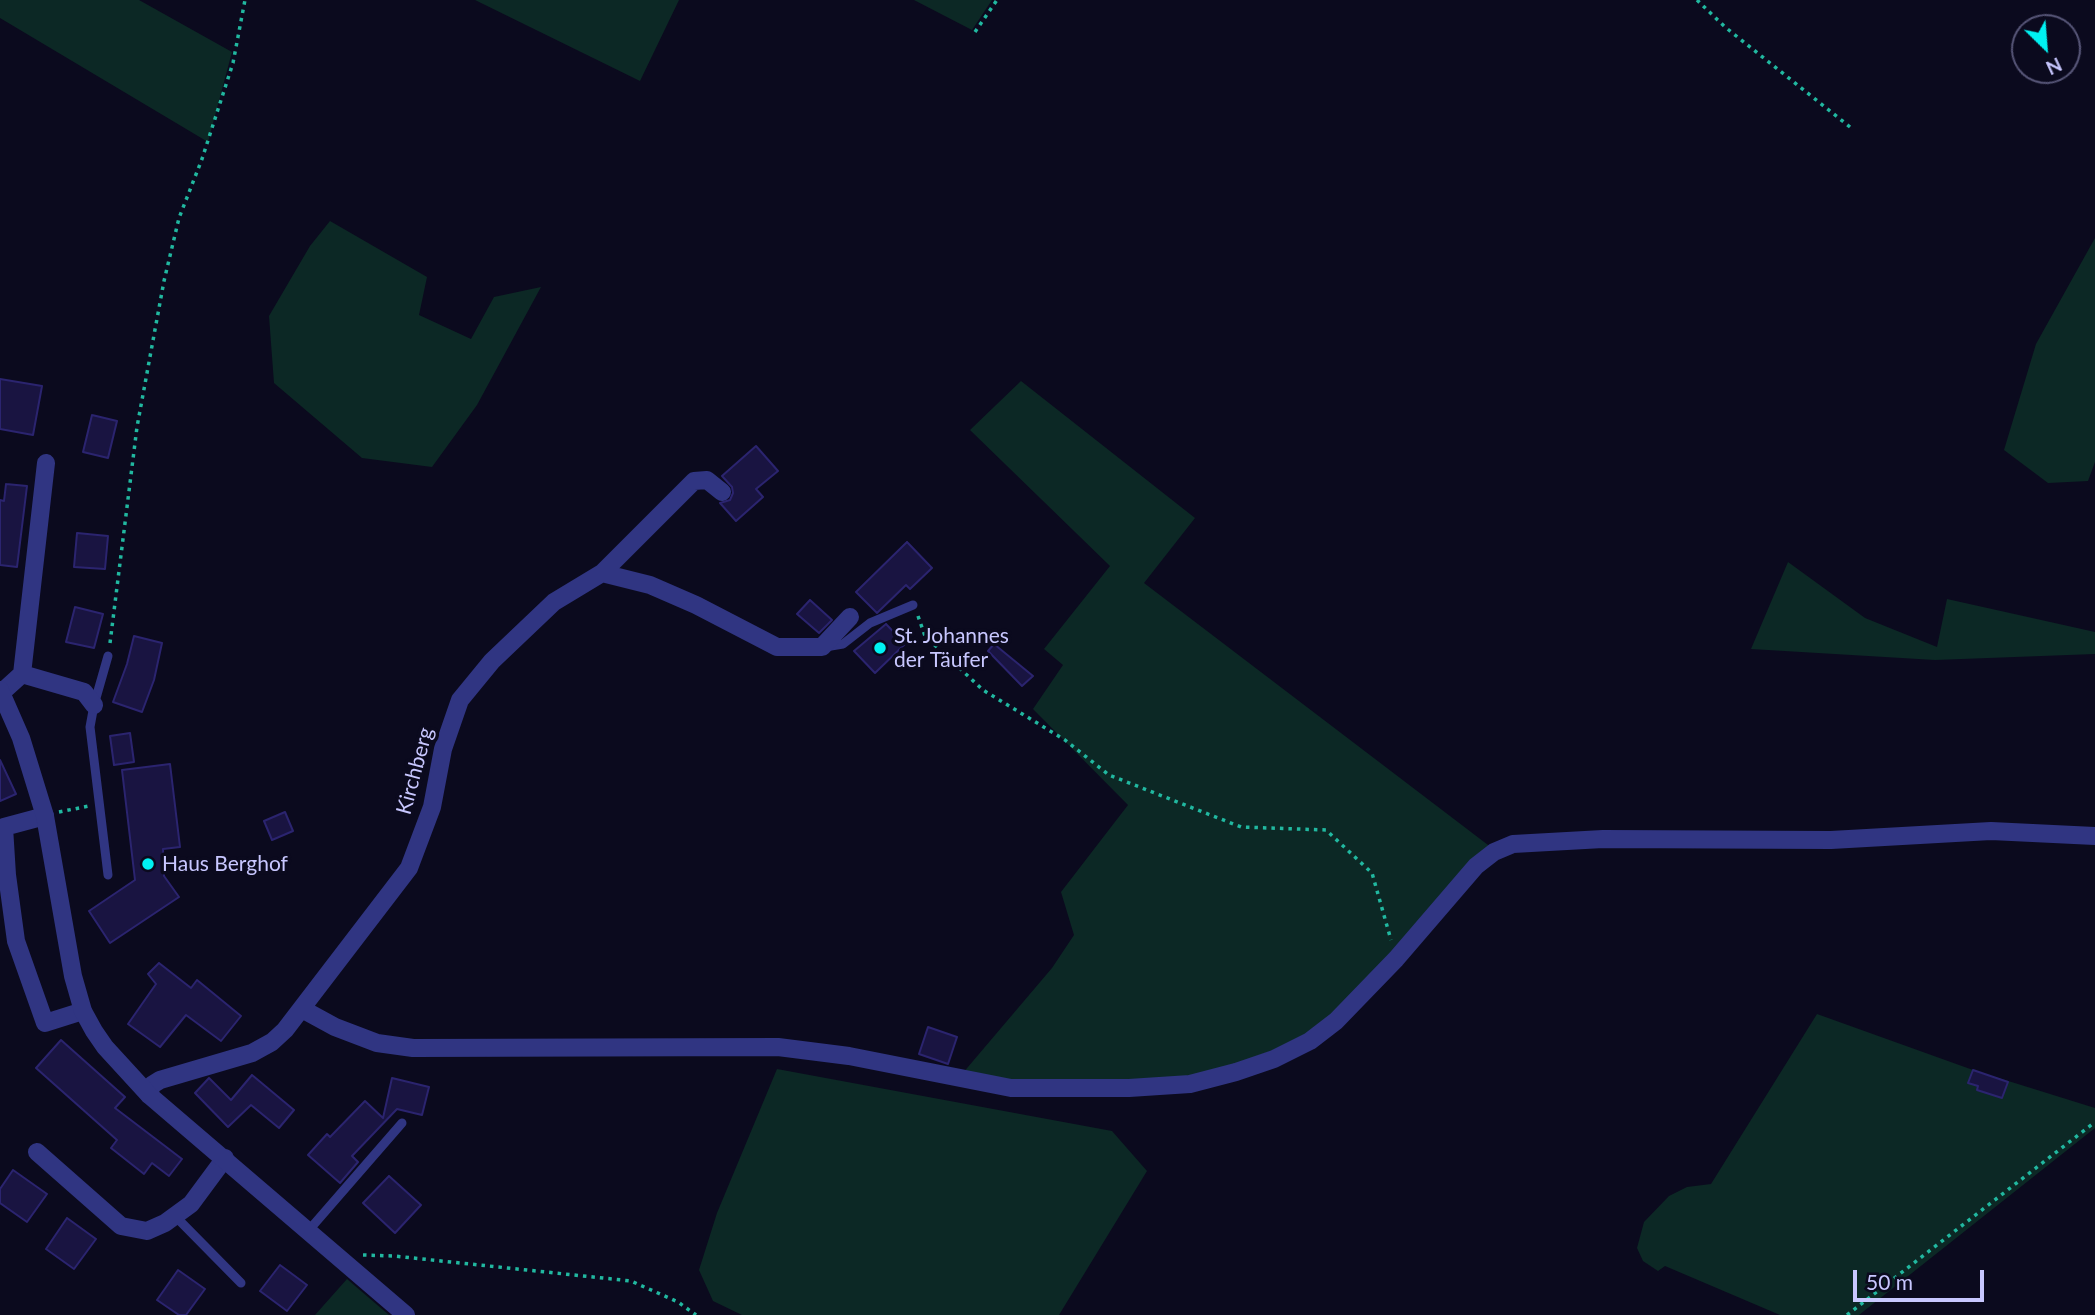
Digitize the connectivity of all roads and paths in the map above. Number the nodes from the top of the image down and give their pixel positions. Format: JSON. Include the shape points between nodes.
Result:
{"nodes":[{"id":1,"x":246,"y":0,"type":"edge"},
{"id":2,"x":997,"y":0,"type":"edge"},
{"id":3,"x":1697,"y":0,"type":"edge"},
{"id":4,"x":975,"y":32,"type":"dead end"},
{"id":5,"x":1850,"y":127,"type":"dead end"},
{"id":6,"x":46,"y":463,"type":"dead end"},
{"id":7,"x":722,"y":492,"type":"dead end"},
{"id":8,"x":602,"y":573,"type":"junction"},
{"id":9,"x":913,"y":605,"type":"joint"},
{"id":10,"x":850,"y":617,"type":"dead end"},
{"id":11,"x":822,"y":647,"type":"junction"},
{"id":12,"x":108,"y":656,"type":"joint"},
{"id":13,"x":22,"y":674,"type":"junction"},
{"id":14,"x":1,"y":692,"type":"edge"},
{"id":15,"x":94,"y":705,"type":"junction"},
{"id":16,"x":98,"y":805,"type":"junction"},
{"id":17,"x":67,"y":809,"type":"dead end"},
{"id":18,"x":45,"y":816,"type":"junction"},
{"id":19,"x":2095,"y":836,"type":"edge"},
{"id":20,"x":108,"y":875,"type":"dead end"},
{"id":21,"x":1396,"y":959,"type":"junction"},
{"id":22,"x":302,"y":1009,"type":"junction"},
{"id":23,"x":83,"y":1011,"type":"junction"},
{"id":24,"x":149,"y":1095,"type":"junction"},
{"id":25,"x":2095,"y":1122,"type":"edge"},
{"id":26,"x":401,"y":1124,"type":"dead end"},
{"id":27,"x":37,"y":1152,"type":"dead end"},
{"id":28,"x":225,"y":1158,"type":"junction"},
{"id":29,"x":175,"y":1216,"type":"junction"},
{"id":30,"x":309,"y":1230,"type":"junction"},
{"id":31,"x":337,"y":1255,"type":"junction"},
{"id":32,"x":242,"y":1283,"type":"dead end"},
{"id":33,"x":406,"y":1315,"type":"edge"},
{"id":34,"x":695,"y":1315,"type":"edge"},
{"id":35,"x":1847,"y":1315,"type":"edge"}],
"edges":[{"from":1,"to":12,"type":"path","via":[[233,64],[179,218],[164,281],[137,426]]},
{"from":2,"to":4,"type":"path"},
{"from":3,"to":5,"type":"path"},
{"from":6,"to":13,"type":"street"},
{"from":7,"to":8,"type":"street","name":"Kirchberg","via":[[707,480],[694,481]]},
{"from":8,"to":11,"type":"street","via":[[650,585],[777,647]]},
{"from":8,"to":22,"type":"street","name":"Kirchberg","via":[[554,602],[492,661],[460,700],[443,749],[432,807],[409,868]]},
{"from":9,"to":11,"type":"lane","via":[[870,623],[843,644]]},
{"from":9,"to":21,"type":"path","via":[[925,636],[983,690],[1065,740],[1109,775],[1241,827],[1326,830],[1372,873]]},
{"from":10,"to":11,"type":"street"},
{"from":12,"to":15,"type":"lane"},
{"from":13,"to":14,"type":"street"},
{"from":13,"to":15,"type":"street","via":[[84,692]]},
{"from":14,"to":18,"type":"street"},
{"from":15,"to":16,"type":"lane","via":[[90,727]]},
{"from":16,"to":17,"type":"path"},
{"from":16,"to":20,"type":"lane"},
{"from":18,"to":23,"type":"street","via":[[64,932]]},
{"from":18,"to":23,"type":"street","via":[[4,828],[16,941],[45,1023]]},
{"from":19,"to":21,"type":"street","via":[[1991,831],[1831,840],[1603,839],[1513,844],[1476,866]]},
{"from":21,"to":22,"type":"street","via":[[1336,1021],[1274,1059],[1190,1084],[1129,1088],[1011,1088],[778,1047],[413,1048],[377,1043]]},
{"from":22,"to":24,"type":"street","name":"Kirchberg","via":[[263,1048],[160,1080]]},
{"from":23,"to":24,"type":"street","via":[[105,1047]]},
{"from":24,"to":28,"type":"street"},
{"from":25,"to":35,"type":"path"},
{"from":26,"to":30,"type":"lane"},
{"from":27,"to":29,"type":"street","via":[[121,1226],[147,1231]]},
{"from":28,"to":29,"type":"street","via":[[191,1204]]},
{"from":28,"to":30,"type":"street"},
{"from":29,"to":32,"type":"lane"},
{"from":30,"to":31,"type":"street"},
{"from":31,"to":33,"type":"street"},
{"from":31,"to":34,"type":"path","via":[[394,1256],[631,1282],[678,1302]]}]}
